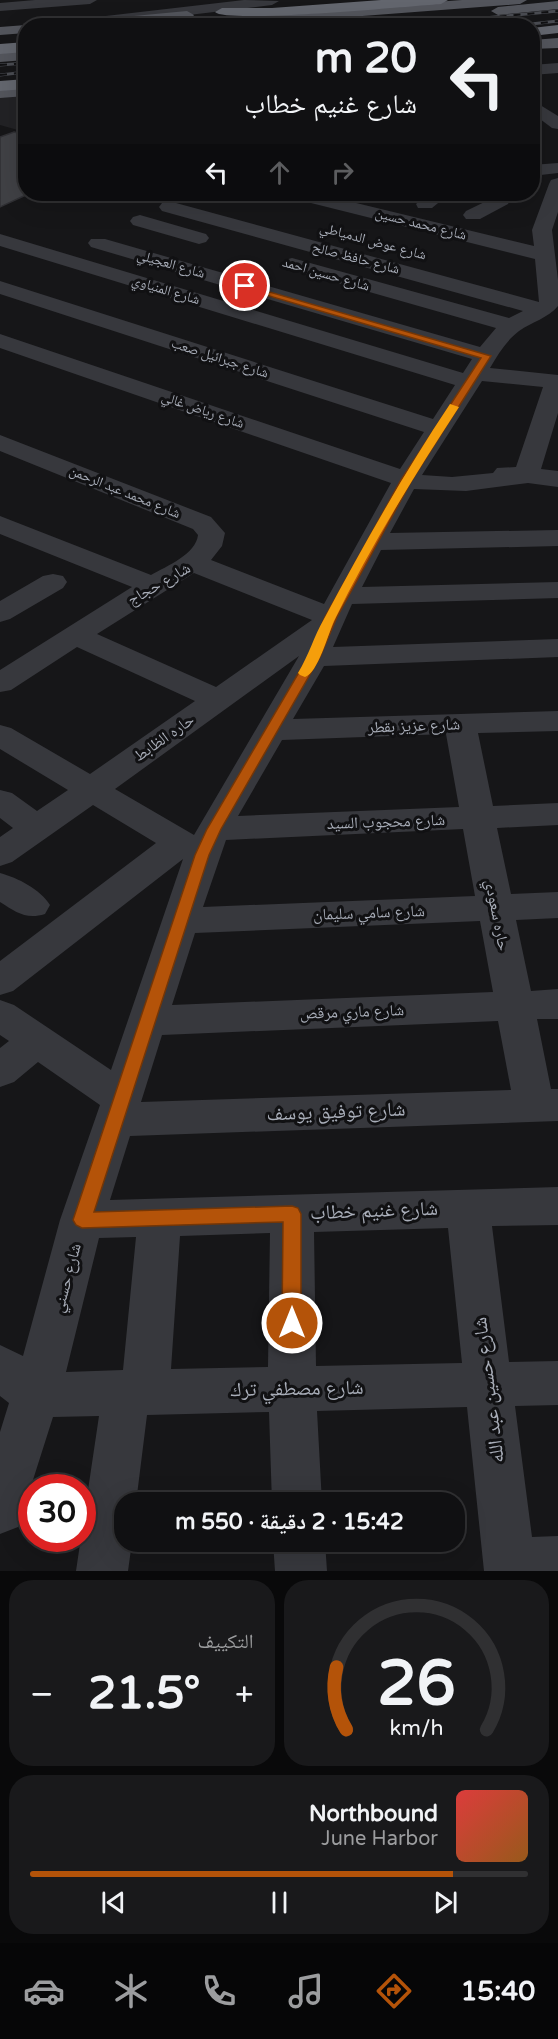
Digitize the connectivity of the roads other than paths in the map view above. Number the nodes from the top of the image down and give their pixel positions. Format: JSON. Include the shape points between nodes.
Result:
{"nodes":[{"id":1,"x":90,"y":0,"type":"edge"},
{"id":2,"x":365,"y":0,"type":"edge"},
{"id":3,"x":441,"y":0,"type":"edge"},
{"id":4,"x":520,"y":0,"type":"edge"},
{"id":5,"x":261,"y":3,"type":"edge"},
{"id":6,"x":558,"y":5,"type":"edge"},
{"id":7,"x":0,"y":7,"type":"edge"},
{"id":8,"x":222,"y":12,"type":"junction"},
{"id":9,"x":126,"y":18,"type":"edge"},
{"id":10,"x":157,"y":18,"type":"edge"},
{"id":11,"x":274,"y":18,"type":"edge"},
{"id":12,"x":427,"y":18,"type":"edge"},
{"id":13,"x":18,"y":31,"type":"edge"},
{"id":14,"x":558,"y":31,"type":"edge"},
{"id":15,"x":540,"y":33,"type":"edge"},
{"id":16,"x":1,"y":36,"type":"edge"},
{"id":17,"x":18,"y":37,"type":"edge"},
{"id":18,"x":558,"y":41,"type":"edge"},
{"id":19,"x":540,"y":43,"type":"edge"},
{"id":20,"x":18,"y":48,"type":"edge"},
{"id":21,"x":0,"y":49,"type":"edge"},
{"id":22,"x":18,"y":56,"type":"edge"},
{"id":23,"x":0,"y":57,"type":"edge"},
{"id":24,"x":558,"y":68,"type":"edge"},
{"id":25,"x":540,"y":69,"type":"edge"},
{"id":26,"x":18,"y":85,"type":"edge"},
{"id":27,"x":0,"y":86,"type":"edge"},
{"id":28,"x":18,"y":93,"type":"edge"},
{"id":29,"x":0,"y":94,"type":"edge"},
{"id":30,"x":540,"y":106,"type":"edge"},
{"id":31,"x":555,"y":132,"type":"edge"},
{"id":32,"x":549,"y":173,"type":"edge"},
{"id":33,"x":181,"y":201,"type":"edge"},
{"id":34,"x":347,"y":201,"type":"edge"},
{"id":35,"x":415,"y":201,"type":"edge"},
{"id":36,"x":493,"y":201,"type":"edge"},
{"id":37,"x":169,"y":207,"type":"junction"},
{"id":38,"x":448,"y":207,"type":"edge"},
{"id":39,"x":140,"y":221,"type":"junction"},
{"id":40,"x":495,"y":221,"type":"dead end"},
{"id":41,"x":422,"y":225,"type":"junction"},
{"id":42,"x":363,"y":238,"type":"dead end"},
{"id":43,"x":0,"y":240,"type":"edge"},
{"id":44,"x":98,"y":243,"type":"junction"},
{"id":45,"x":219,"y":244,"type":"dead end"},
{"id":46,"x":337,"y":253,"type":"junction"},
{"id":47,"x":65,"y":260,"type":"junction"},
{"id":48,"x":275,"y":260,"type":"dead end"},
{"id":49,"x":309,"y":269,"type":"junction"},
{"id":50,"x":545,"y":269,"type":"edge"},
{"id":51,"x":189,"y":270,"type":"junction"},
{"id":52,"x":0,"y":287,"type":"edge"},
{"id":53,"x":156,"y":287,"type":"junction"},
{"id":54,"x":283,"y":297,"type":"junction"},
{"id":55,"x":251,"y":316,"type":"junction"},
{"id":56,"x":381,"y":326,"type":"junction"},
{"id":57,"x":512,"y":326,"type":"junction"},
{"id":58,"x":0,"y":340,"type":"edge"},
{"id":59,"x":350,"y":345,"type":"junction"},
{"id":60,"x":477,"y":370,"type":"junction"},
{"id":61,"x":557,"y":382,"type":"edge"},
{"id":62,"x":439,"y":429,"type":"junction"},
{"id":63,"x":2,"y":444,"type":"edge"},
{"id":64,"x":412,"y":471,"type":"junction"},
{"id":65,"x":526,"y":476,"type":"junction"},
{"id":66,"x":558,"y":479,"type":"edge"},
{"id":67,"x":0,"y":524,"type":"edge"},
{"id":68,"x":558,"y":538,"type":"edge"},
{"id":69,"x":372,"y":542,"type":"junction"},
{"id":70,"x":192,"y":562,"type":"junction"},
{"id":71,"x":53,"y":582,"type":"dead end"},
{"id":72,"x":153,"y":585,"type":"junction"},
{"id":73,"x":558,"y":590,"type":"edge"},
{"id":74,"x":334,"y":612,"type":"junction"},
{"id":75,"x":0,"y":613,"type":"edge"},
{"id":76,"x":74,"y":635,"type":"junction"},
{"id":77,"x":558,"y":648,"type":"edge"},
{"id":78,"x":314,"y":657,"type":"junction"},
{"id":79,"x":0,"y":683,"type":"edge"},
{"id":80,"x":219,"y":700,"type":"junction"},
{"id":81,"x":558,"y":721,"type":"edge"},
{"id":82,"x":460,"y":724,"type":"junction"},
{"id":83,"x":271,"y":730,"type":"junction"},
{"id":84,"x":0,"y":735,"type":"edge"},
{"id":85,"x":91,"y":789,"type":"junction"},
{"id":86,"x":0,"y":801,"type":"edge"},
{"id":87,"x":558,"y":814,"type":"edge"},
{"id":88,"x":478,"y":818,"type":"junction"},
{"id":89,"x":36,"y":828,"type":"junction"},
{"id":90,"x":199,"y":842,"type":"junction"},
{"id":91,"x":0,"y":854,"type":"edge"},
{"id":92,"x":0,"y":885,"type":"edge"},
{"id":93,"x":32,"y":905,"type":"dead end"},
{"id":94,"x":558,"y":905,"type":"edge"},
{"id":95,"x":496,"y":908,"type":"junction"},
{"id":96,"x":179,"y":921,"type":"junction"},
{"id":97,"x":0,"y":981,"type":"edge"},
{"id":98,"x":558,"y":1004,"type":"edge"},
{"id":99,"x":515,"y":1006,"type":"junction"},
{"id":100,"x":0,"y":1015,"type":"edge"},
{"id":101,"x":146,"y":1021,"type":"junction"},
{"id":102,"x":36,"y":1041,"type":"junction"},
{"id":103,"x":0,"y":1071,"type":"edge"},
{"id":104,"x":546,"y":1105,"type":"edge"},
{"id":105,"x":117,"y":1109,"type":"junction"},
{"id":106,"x":558,"y":1206,"type":"edge"},
{"id":107,"x":468,"y":1208,"type":"junction"},
{"id":108,"x":292,"y":1214,"type":"junction"},
{"id":109,"x":160,"y":1217,"type":"junction"},
{"id":110,"x":82,"y":1220,"type":"junction"},
{"id":111,"x":0,"y":1367,"type":"edge"},
{"id":112,"x":558,"y":1383,"type":"edge"},
{"id":113,"x":489,"y":1384,"type":"junction"},
{"id":114,"x":292,"y":1389,"type":"junction"},
{"id":115,"x":136,"y":1393,"type":"junction"},
{"id":116,"x":36,"y":1395,"type":"junction"},
{"id":117,"x":297,"y":1492,"type":"edge"},
{"id":118,"x":0,"y":1509,"type":"edge"},
{"id":119,"x":300,"y":1552,"type":"edge"},
{"id":120,"x":558,"y":1562,"type":"edge"},
{"id":121,"x":509,"y":1567,"type":"edge"},
{"id":122,"x":102,"y":1571,"type":"edge"},
{"id":123,"x":301,"y":1571,"type":"edge"}],
"edges":[{"from":1,"to":7,"type":"street"},
{"from":2,"to":5,"type":"main road"},
{"from":3,"to":8,"type":"highway"},
{"from":4,"to":11,"type":"main road"},
{"from":5,"to":8,"type":"main road"},
{"from":5,"to":9,"type":"street"},
{"from":6,"to":12,"type":"main road"},
{"from":8,"to":10,"type":"main road"},
{"from":13,"to":16,"type":"main road"},
{"from":14,"to":15,"type":"highway"},
{"from":16,"to":17,"type":"main road"},
{"from":18,"to":19,"type":"main road"},
{"from":20,"to":21,"type":"highway"},
{"from":22,"to":23,"type":"main road"},
{"from":24,"to":25,"type":"street"},
{"from":26,"to":27,"type":"highway"},
{"from":28,"to":29,"type":"street"},
{"from":30,"to":31,"type":"street"},
{"from":32,"to":50,"type":"street"},
{"from":33,"to":37,"type":"street"},
{"from":34,"to":41,"type":"street","name":"شارع محمد حسين"},
{"from":35,"to":38,"type":"street"},
{"from":36,"to":38,"type":"street"},
{"from":37,"to":39,"type":"street"},
{"from":37,"to":46,"type":"street","name":"شارع حافظ صالح"},
{"from":38,"to":40,"type":"street"},
{"from":38,"to":41,"type":"street"},
{"from":39,"to":44,"type":"street"},
{"from":39,"to":45,"type":"street"},
{"from":41,"to":50,"type":"street","name":"شارع محمد حسين"},
{"from":42,"to":46,"type":"street"},
{"from":43,"to":47,"type":"street","name":"شارع المنياوي"},
{"from":44,"to":47,"type":"street"},
{"from":44,"to":51,"type":"street","name":"شارع العجيلي"},
{"from":46,"to":49,"type":"street"},
{"from":46,"to":50,"type":"street","name":"شارع حافظ صالح"},
{"from":47,"to":53,"type":"street","name":"شارع المنياوي"},
{"from":48,"to":49,"type":"street","name":"شارع حسين احمد"},
{"from":49,"to":57,"type":"street","name":"شارع حسين احمد"},
{"from":50,"to":57,"type":"street","name":"شارع حسني"},
{"from":51,"to":53,"type":"street"},
{"from":51,"to":54,"type":"street","name":"شارع العجيلي"},
{"from":52,"to":62,"type":"street","name":"شارع جبرائيل صعب"},
{"from":53,"to":55,"type":"street","name":"شارع المنياوي"},
{"from":54,"to":55,"type":"street"},
{"from":54,"to":56,"type":"street","name":"شارع العجيلي"},
{"from":55,"to":59,"type":"street","name":"شارع المنياوي"},
{"from":56,"to":59,"type":"street"},
{"from":56,"to":60,"type":"street","name":"شارع العجيلي"},
{"from":57,"to":60,"type":"street","name":"شارع حسني","via":[[496,340]]},
{"from":58,"to":64,"type":"street","name":"شارع رياض غالي"},
{"from":59,"to":60,"type":"street","name":"شارع المنياوي"},
{"from":60,"to":61,"type":"street"},
{"from":60,"to":62,"type":"street","name":"شارع حسني"},
{"from":61,"to":65,"type":"street"},
{"from":62,"to":64,"type":"street","name":"شارع حسني"},
{"from":63,"to":70,"type":"street","name":"شارع محمد عبد الرحمن","via":[[202,523],[213,539]]},
{"from":64,"to":65,"type":"street","name":"شارع رياض غالي","via":[[432,485]]},
{"from":64,"to":69,"type":"street","name":"شارع حسني"},
{"from":65,"to":66,"type":"street","name":"شارع رياض غالي"},
{"from":67,"to":72,"type":"street"},
{"from":68,"to":69,"type":"street"},
{"from":69,"to":74,"type":"street","name":"شارع حسني"},
{"from":70,"to":72,"type":"street","name":"شارع حجاج"},
{"from":70,"to":74,"type":"street","name":"شارع حجاج"},
{"from":71,"to":75,"type":"street"},
{"from":72,"to":76,"type":"street","name":"شارع حجاج"},
{"from":73,"to":74,"type":"street"},
{"from":74,"to":78,"type":"street","name":"شارع حسني"},
{"from":74,"to":80,"type":"street","name":"حاره الظابط"},
{"from":76,"to":79,"type":"street","name":"شارع حجاج"},
{"from":76,"to":80,"type":"street"},
{"from":77,"to":78,"type":"street"},
{"from":78,"to":83,"type":"street","name":"شارع حسني"},
{"from":80,"to":85,"type":"street","name":"حاره الظابط"},
{"from":81,"to":82,"type":"street","name":"شارع عزيز بقطر"},
{"from":82,"to":83,"type":"street","name":"شارع عزيز بقطر"},
{"from":82,"to":88,"type":"street","name":"حاره سعودي"},
{"from":83,"to":90,"type":"street","name":"شارع حسني"},
{"from":84,"to":85,"type":"street"},
{"from":85,"to":89,"type":"street","name":"حاره الظابط"},
{"from":85,"to":90,"type":"street"},
{"from":86,"to":89,"type":"street"},
{"from":87,"to":88,"type":"street","name":"شارع محجوب السيد"},
{"from":88,"to":90,"type":"street","name":"شارع محجوب السيد"},
{"from":88,"to":95,"type":"street","name":"حاره سعودي"},
{"from":89,"to":91,"type":"street","name":"حاره الظابط"},
{"from":90,"to":96,"type":"street","name":"شارع حسني"},
{"from":90,"to":97,"type":"street"},
{"from":92,"to":93,"type":"street"},
{"from":94,"to":95,"type":"street","name":"شارع سامي سليمان"},
{"from":95,"to":96,"type":"street","name":"شارع سامي سليمان"},
{"from":95,"to":99,"type":"street","name":"حاره سعودي"},
{"from":96,"to":101,"type":"street","name":"شارع حسني"},
{"from":98,"to":99,"type":"street","name":"شارع ماري مرقص"},
{"from":99,"to":101,"type":"street","name":"شارع ماري مرقص"},
{"from":99,"to":104,"type":"street","name":"حاره سعودي"},
{"from":100,"to":102,"type":"street"},
{"from":101,"to":105,"type":"street","name":"شارع حسني"},
{"from":102,"to":103,"type":"street"},
{"from":102,"to":105,"type":"street"},
{"from":104,"to":105,"type":"street","name":"شارع توفيق يوسف"},
{"from":105,"to":110,"type":"street","name":"شارع حسني"},
{"from":106,"to":107,"type":"street","name":"شارع غنيم خطاب"},
{"from":107,"to":108,"type":"street","name":"شارع غنيم خطاب"},
{"from":107,"to":113,"type":"street","name":"شارع حسين عبد الله"},
{"from":108,"to":109,"type":"street","name":"شارع غنيم خطاب"},
{"from":108,"to":114,"type":"street"},
{"from":109,"to":110,"type":"street","name":"شارع غنيم خطاب"},
{"from":109,"to":115,"type":"street"},
{"from":110,"to":116,"type":"street","name":"شارع حسني"},
{"from":111,"to":116,"type":"street"},
{"from":112,"to":113,"type":"street","name":"شارع مصطفي ترك"},
{"from":113,"to":114,"type":"street","name":"شارع مصطفي ترك"},
{"from":113,"to":121,"type":"street","name":"شارع حسين عبد الله"},
{"from":114,"to":115,"type":"street","name":"شارع مصطفي ترك"},
{"from":114,"to":117,"type":"street"},
{"from":115,"to":116,"type":"street","name":"شارع مصطفي ترك"},
{"from":115,"to":122,"type":"street"},
{"from":116,"to":118,"type":"street","name":"شارع حسني"},
{"from":119,"to":123,"type":"street"},
{"from":120,"to":121,"type":"street"}]}
